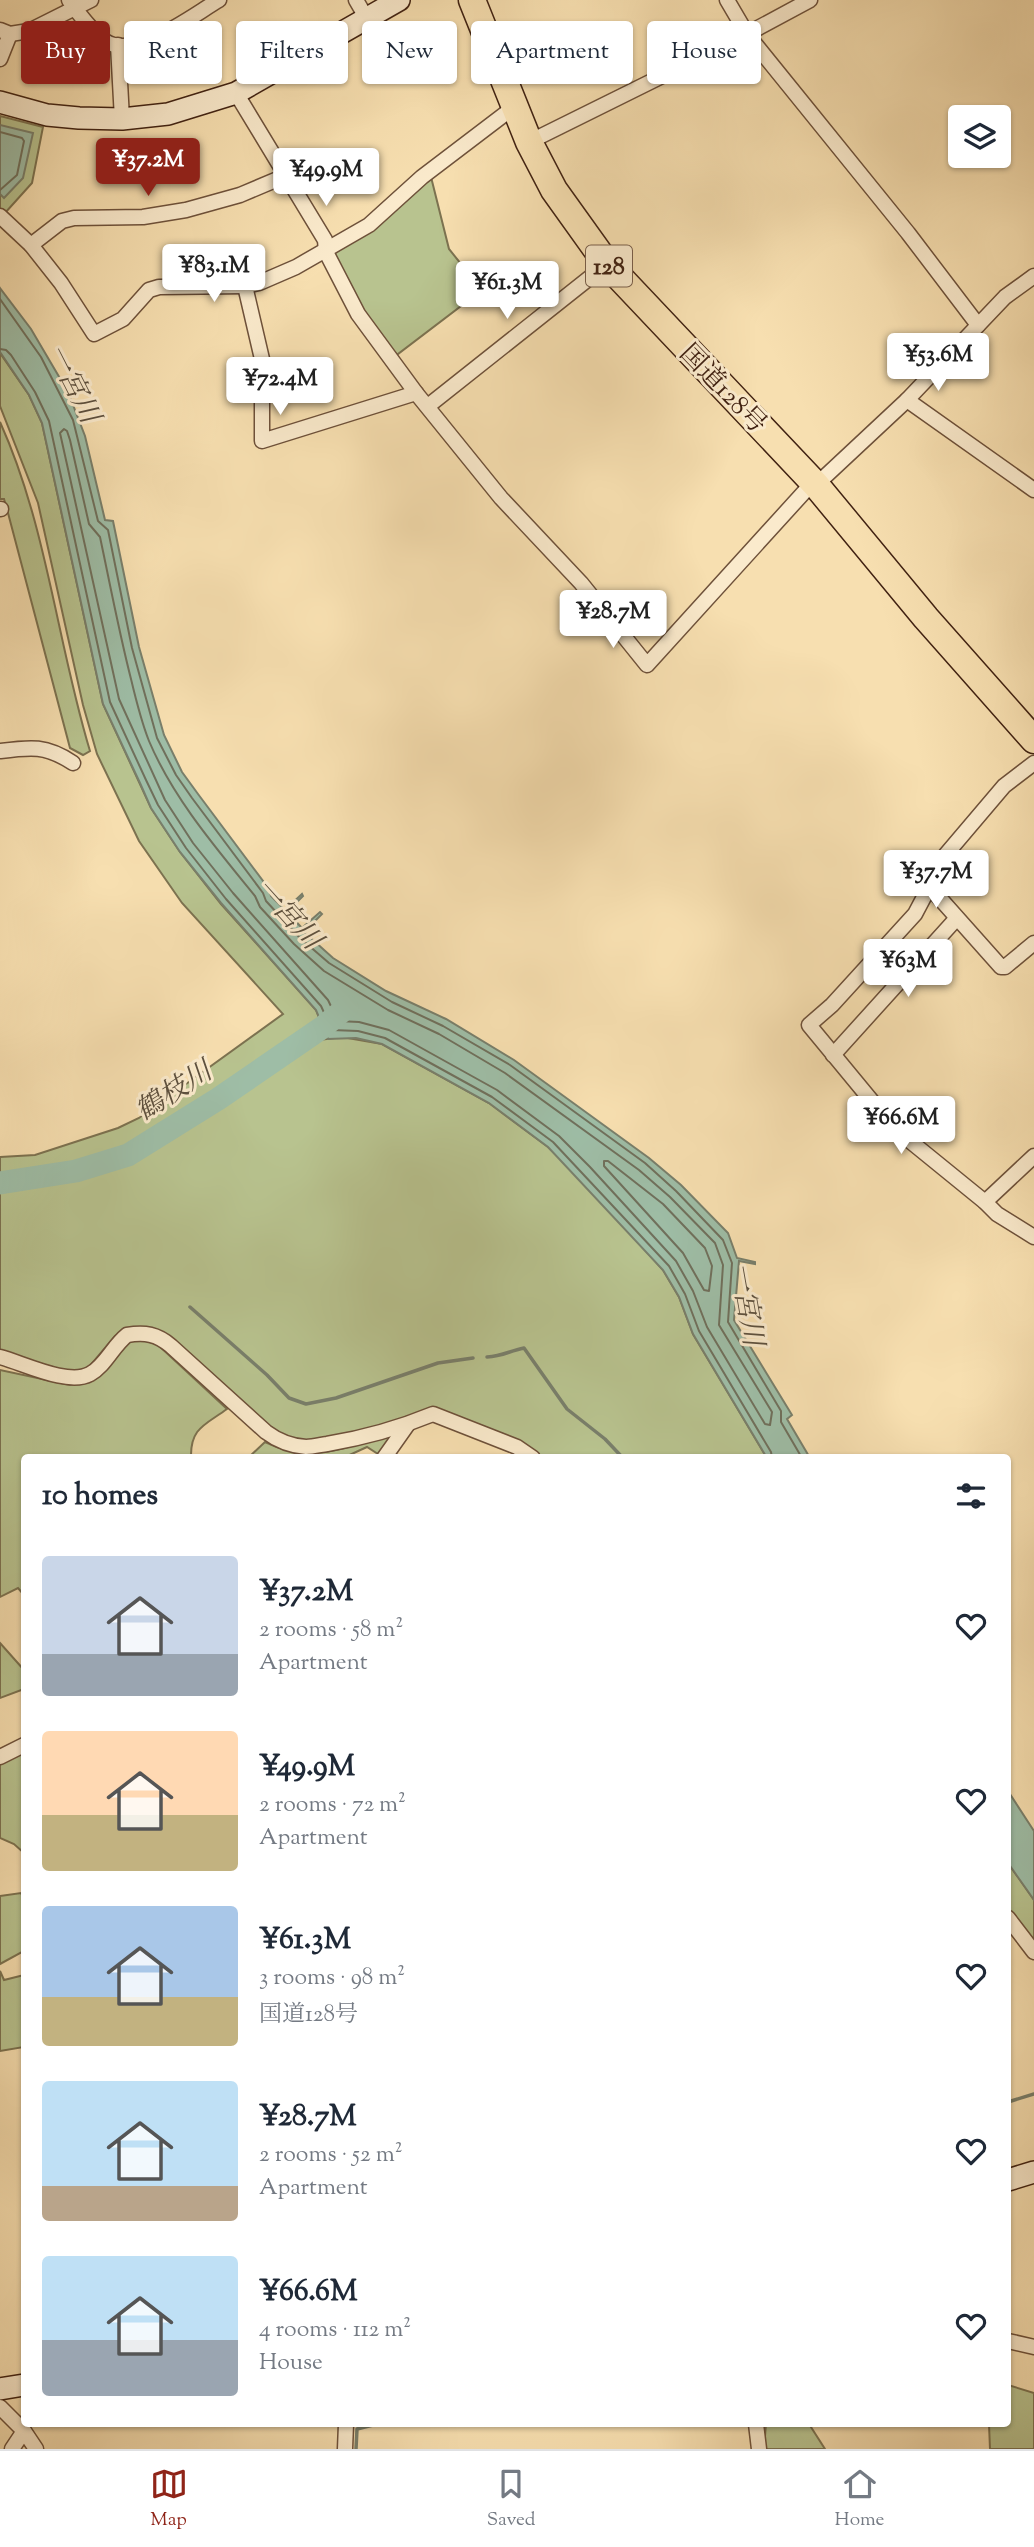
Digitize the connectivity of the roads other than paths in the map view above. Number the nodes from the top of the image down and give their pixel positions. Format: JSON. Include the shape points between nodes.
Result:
{"nodes":[{"id":1,"x":91,"y":0,"type":"edge"},
{"id":2,"x":219,"y":0,"type":"edge"},
{"id":3,"x":356,"y":0,"type":"edge"},
{"id":4,"x":399,"y":0,"type":"edge"},
{"id":5,"x":472,"y":0,"type":"edge"},
{"id":6,"x":727,"y":0,"type":"edge"},
{"id":7,"x":810,"y":0,"type":"edge"},
{"id":8,"x":72,"y":4,"type":"edge"},
{"id":9,"x":367,"y":19,"type":"junction"},
{"id":10,"x":739,"y":21,"type":"edge"},
{"id":11,"x":761,"y":26,"type":"edge"},
{"id":12,"x":5,"y":32,"type":"edge"},
{"id":13,"x":118,"y":45,"type":"junction"},
{"id":14,"x":761,"y":51,"type":"edge"},
{"id":15,"x":0,"y":59,"type":"edge"},
{"id":16,"x":647,"y":84,"type":"edge"},
{"id":17,"x":236,"y":93,"type":"junction"},
{"id":18,"x":0,"y":102,"type":"edge"},
{"id":19,"x":514,"y":107,"type":"junction"},
{"id":20,"x":121,"y":119,"type":"junction"},
{"id":21,"x":529,"y":142,"type":"junction"},
{"id":22,"x":285,"y":176,"type":"junction"},
{"id":23,"x":0,"y":216,"type":"edge"},
{"id":24,"x":31,"y":245,"type":"junction"},
{"id":25,"x":326,"y":252,"type":"junction"},
{"id":26,"x":607,"y":264,"type":"junction"},
{"id":27,"x":1034,"y":277,"type":"edge"},
{"id":28,"x":245,"y":286,"type":"junction"},
{"id":29,"x":978,"y":325,"type":"junction"},
{"id":30,"x":416,"y":393,"type":"junction"},
{"id":31,"x":907,"y":400,"type":"junction"},
{"id":32,"x":428,"y":407,"type":"junction"},
{"id":33,"x":816,"y":485,"type":"junction"},
{"id":34,"x":1034,"y":490,"type":"edge"},
{"id":35,"x":1034,"y":740,"type":"edge"},
{"id":36,"x":0,"y":751,"type":"edge"},
{"id":37,"x":73,"y":763,"type":"dead end"},
{"id":38,"x":1034,"y":763,"type":"edge"},
{"id":39,"x":926,"y":887,"type":"junction"},
{"id":40,"x":956,"y":919,"type":"junction"},
{"id":41,"x":1034,"y":943,"type":"edge"},
{"id":42,"x":833,"y":1055,"type":"junction"},
{"id":43,"x":1034,"y":1156,"type":"edge"},
{"id":44,"x":985,"y":1202,"type":"junction"},
{"id":45,"x":1034,"y":1237,"type":"edge"},
{"id":46,"x":0,"y":1357,"type":"edge"},
{"id":47,"x":408,"y":1424,"type":"junction"},
{"id":48,"x":387,"y":1454,"type":"edge"},
{"id":49,"x":527,"y":1454,"type":"edge"},
{"id":50,"x":21,"y":1746,"type":"edge"},
{"id":51,"x":0,"y":1756,"type":"edge"},
{"id":52,"x":1011,"y":1922,"type":"edge"},
{"id":53,"x":1034,"y":1952,"type":"edge"},
{"id":54,"x":1034,"y":2172,"type":"edge"},
{"id":55,"x":1011,"y":2179,"type":"edge"},
{"id":56,"x":1011,"y":2343,"type":"edge"},
{"id":57,"x":1034,"y":2347,"type":"edge"},
{"id":58,"x":21,"y":2386,"type":"edge"},
{"id":59,"x":0,"y":2389,"type":"edge"},
{"id":60,"x":0,"y":2407,"type":"edge"},
{"id":61,"x":346,"y":2427,"type":"edge"},
{"id":62,"x":757,"y":2427,"type":"edge"},
{"id":63,"x":24,"y":2431,"type":"junction"},
{"id":64,"x":12,"y":2449,"type":"edge"},
{"id":65,"x":36,"y":2449,"type":"edge"},
{"id":66,"x":345,"y":2449,"type":"edge"},
{"id":67,"x":759,"y":2449,"type":"edge"}],
"edges":[{"from":1,"to":8,"type":"street"},
{"from":2,"to":13,"type":"street","via":[[145,43]]},
{"from":3,"to":9,"type":"street"},
{"from":4,"to":9,"type":"street"},
{"from":5,"to":19,"type":"highway","name":"国道128号","number":"128"},
{"from":6,"to":10,"type":"street"},
{"from":7,"to":11,"type":"street"},
{"from":8,"to":12,"type":"street","via":[[29,32]]},
{"from":8,"to":13,"type":"street","via":[[106,41]]},
{"from":9,"to":17,"type":"street"},
{"from":12,"to":15,"type":"street"},
{"from":13,"to":20,"type":"street"},
{"from":14,"to":29,"type":"street"},
{"from":16,"to":21,"type":"street"},
{"from":17,"to":20,"type":"street","via":[[168,114]]},
{"from":17,"to":22,"type":"street"},
{"from":18,"to":20,"type":"street","via":[[47,115]]},
{"from":19,"to":21,"type":"highway","name":"国道128号","number":"128"},
{"from":19,"to":25,"type":"street","via":[[422,177],[369,225]]},
{"from":21,"to":26,"type":"highway","name":"国道128号","number":"128","via":[[554,190]]},
{"from":22,"to":24,"type":"street","via":[[186,211],[62,221]]},
{"from":22,"to":25,"type":"street","via":[[325,240]]},
{"from":23,"to":24,"type":"street"},
{"from":24,"to":28,"type":"street","via":[[94,334],[123,319],[149,290]]},
{"from":25,"to":28,"type":"street"},
{"from":25,"to":30,"type":"street","via":[[358,314]]},
{"from":26,"to":32,"type":"street"},
{"from":26,"to":33,"type":"highway","name":"国道128号","number":"128"},
{"from":27,"to":29,"type":"street","via":[[1005,296]]},
{"from":28,"to":30,"type":"street","via":[[262,359],[262,441]]},
{"from":29,"to":31,"type":"street"},
{"from":30,"to":32,"type":"street"},
{"from":31,"to":33,"type":"street"},
{"from":31,"to":34,"type":"street"},
{"from":32,"to":33,"type":"street","via":[[648,665],[806,490]]},
{"from":33,"to":35,"type":"highway","name":"国道128号","number":"128"},
{"from":36,"to":37,"type":"street","via":[[37,747]]},
{"from":38,"to":39,"type":"street","via":[[1004,786],[931,872]]},
{"from":39,"to":40,"type":"street"},
{"from":39,"to":42,"type":"street","via":[[915,914],[808,1026]]},
{"from":40,"to":41,"type":"street","via":[[1001,967]]},
{"from":40,"to":42,"type":"street"},
{"from":42,"to":44,"type":"street","via":[[894,1128]]},
{"from":43,"to":44,"type":"street"},
{"from":44,"to":45,"type":"street"},
{"from":46,"to":47,"type":"street","via":[[75,1378],[99,1367],[128,1335],[150,1334],[161,1338],[278,1441],[310,1447]]},
{"from":47,"to":48,"type":"street"},
{"from":47,"to":49,"type":"street","via":[[433,1414]]},
{"from":50,"to":51,"type":"street"},
{"from":52,"to":53,"type":"street"},
{"from":54,"to":55,"type":"street"},
{"from":56,"to":57,"type":"street"},
{"from":58,"to":59,"type":"street"},
{"from":60,"to":63,"type":"street"},
{"from":61,"to":66,"type":"street"},
{"from":62,"to":67,"type":"street"},
{"from":63,"to":64,"type":"street"},
{"from":63,"to":65,"type":"street"}]}
